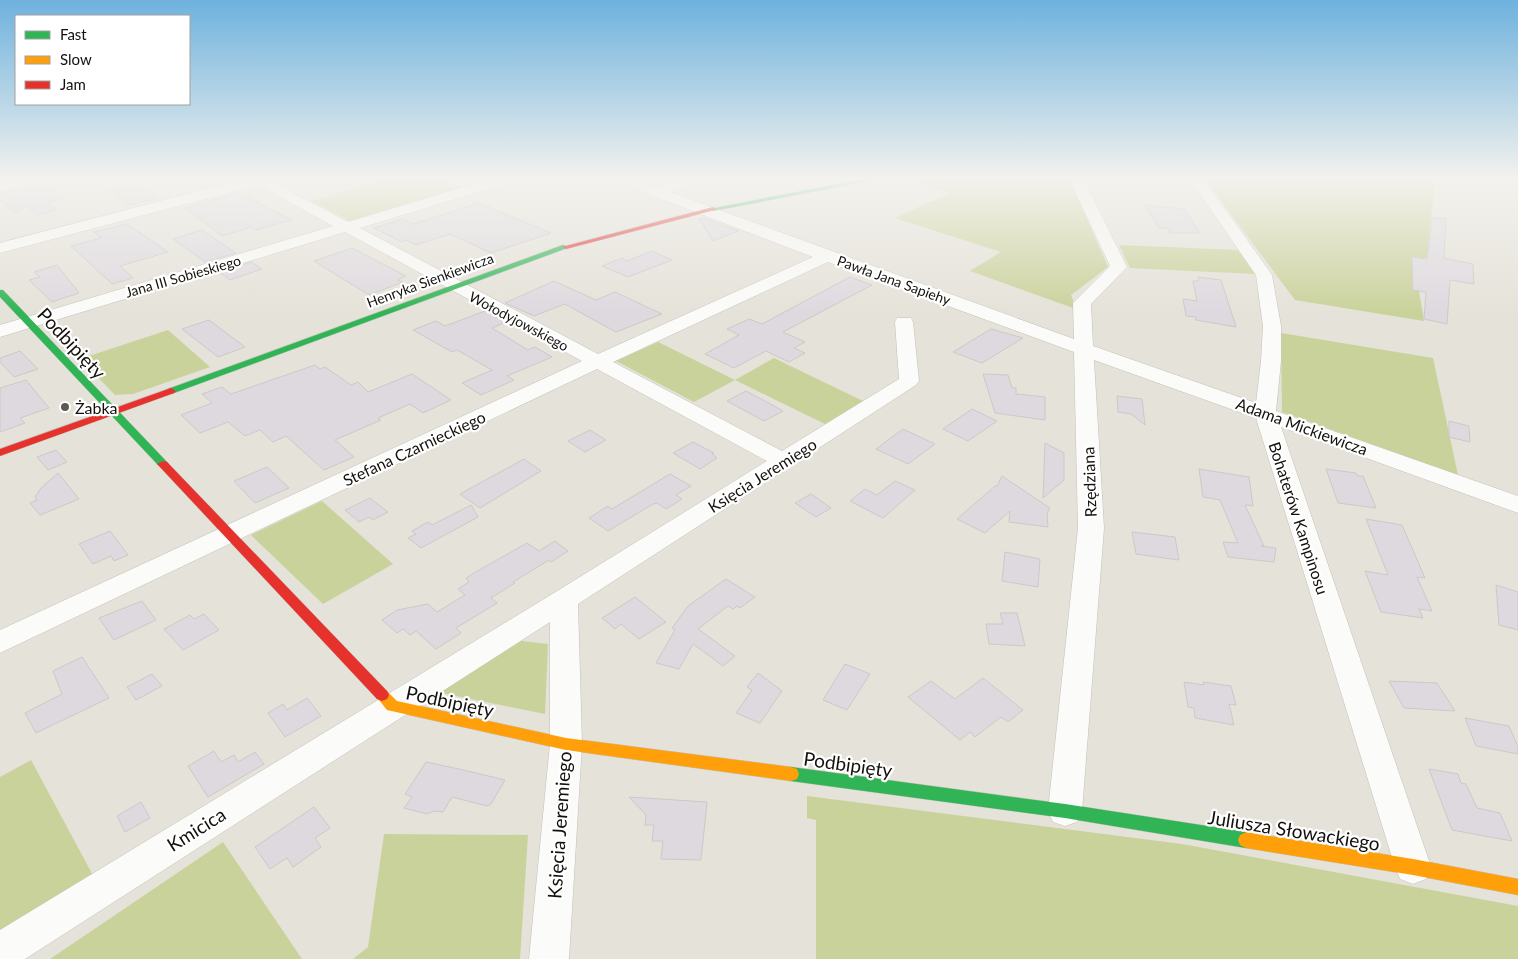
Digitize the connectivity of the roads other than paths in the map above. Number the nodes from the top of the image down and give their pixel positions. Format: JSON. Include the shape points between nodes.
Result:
{"nodes":[{"id":1,"x":96,"y":223,"type":"edge"},
{"id":2,"x":338,"y":223,"type":"edge"},
{"id":3,"x":364,"y":223,"type":"edge"},
{"id":4,"x":655,"y":223,"type":"edge"},
{"id":5,"x":740,"y":223,"type":"edge"},
{"id":6,"x":1098,"y":223,"type":"edge"},
{"id":7,"x":1228,"y":223,"type":"edge"},
{"id":8,"x":347,"y":228,"type":"junction"},
{"id":9,"x":0,"y":248,"type":"edge"},
{"id":10,"x":828,"y":256,"type":"junction"},
{"id":11,"x":455,"y":286,"type":"junction"},
{"id":12,"x":0,"y":292,"type":"edge"},
{"id":13,"x":29,"y":322,"type":"junction"},
{"id":14,"x":904,"y":322,"type":"dead end"},
{"id":15,"x":0,"y":331,"type":"edge"},
{"id":16,"x":1084,"y":350,"type":"junction"},
{"id":17,"x":596,"y":362,"type":"junction"},
{"id":18,"x":112,"y":412,"type":"junction"},
{"id":19,"x":1265,"y":413,"type":"junction"},
{"id":20,"x":0,"y":453,"type":"edge"},
{"id":21,"x":784,"y":461,"type":"junction"},
{"id":22,"x":1518,"y":505,"type":"edge"},
{"id":23,"x":228,"y":535,"type":"junction"},
{"id":24,"x":564,"y":600,"type":"junction"},
{"id":25,"x":0,"y":642,"type":"edge"},
{"id":26,"x":392,"y":706,"type":"junction"},
{"id":27,"x":566,"y":744,"type":"junction"},
{"id":28,"x":1065,"y":811,"type":"junction"},
{"id":29,"x":1412,"y":867,"type":"junction"},
{"id":30,"x":1518,"y":886,"type":"edge"},
{"id":31,"x":0,"y":952,"type":"edge"},
{"id":32,"x":549,"y":959,"type":"edge"}],
"edges":[{"from":1,"to":9,"type":"street"},
{"from":2,"to":8,"type":"street","name":"Wołodyjowskiego"},
{"from":3,"to":8,"type":"street","name":"Jana III Sobieskiego"},
{"from":4,"to":11,"type":"street","name":"Henryka Sienkiewicza","via":[[579,242]]},
{"from":5,"to":10,"type":"street","name":"Pawła Jana Sapiehy"},
{"from":6,"to":16,"type":"street","name":"Rzędziana","via":[[1119,267],[1082,303]]},
{"from":7,"to":19,"type":"street","name":"Bohaterów Kampinosu","via":[[1264,275],[1268,288],[1273,362]]},
{"from":8,"to":11,"type":"street","name":"Wołodyjowskiego"},
{"from":8,"to":13,"type":"street","name":"Jana III Sobieskiego"},
{"from":10,"to":16,"type":"street","name":"Pawła Jana Sapiehy"},
{"from":10,"to":17,"type":"street","name":"Stefana Czarnieckiego"},
{"from":11,"to":17,"type":"street","name":"Wołodyjowskiego"},
{"from":11,"to":18,"type":"street","name":"Henryka Sienkiewicza"},
{"from":12,"to":13,"type":"street","name":"Podbipięty"},
{"from":13,"to":15,"type":"street","name":"Jana III Sobieskiego"},
{"from":13,"to":18,"type":"street","name":"Podbipięty"},
{"from":14,"to":21,"type":"street","name":"Księcia Jeremiego","via":[[909,381]]},
{"from":16,"to":19,"type":"street","name":"Adama Mickiewicza"},
{"from":16,"to":28,"type":"street","name":"Rzędziana","via":[[1091,528]]},
{"from":17,"to":21,"type":"street","name":"Wołodyjowskiego"},
{"from":17,"to":23,"type":"street","name":"Stefana Czarnieckiego"},
{"from":18,"to":20,"type":"street","name":"Henryka Sienkiewicza"},
{"from":18,"to":23,"type":"street","name":"Podbipięty"},
{"from":19,"to":22,"type":"street","name":"Adama Mickiewicza"},
{"from":19,"to":29,"type":"street","name":"Bohaterów Kampinosu"},
{"from":21,"to":24,"type":"street","name":"Księcia Jeremiego"},
{"from":23,"to":25,"type":"street","name":"Stefana Czarnieckiego"},
{"from":23,"to":26,"type":"street","name":"Podbipięty"},
{"from":24,"to":26,"type":"street","name":"Księcia Jeremiego"},
{"from":24,"to":27,"type":"street","name":"Księcia Jeremiego"},
{"from":26,"to":27,"type":"street","name":"Podbipięty"},
{"from":26,"to":31,"type":"street","name":"Kmicica"},
{"from":27,"to":28,"type":"street","name":"Podbipięty"},
{"from":27,"to":32,"type":"street","name":"Księcia Jeremiego"},
{"from":28,"to":29,"type":"street","name":"Juliusza Słowackiego"},
{"from":29,"to":30,"type":"street","name":"Juliusza Słowackiego"}]}
